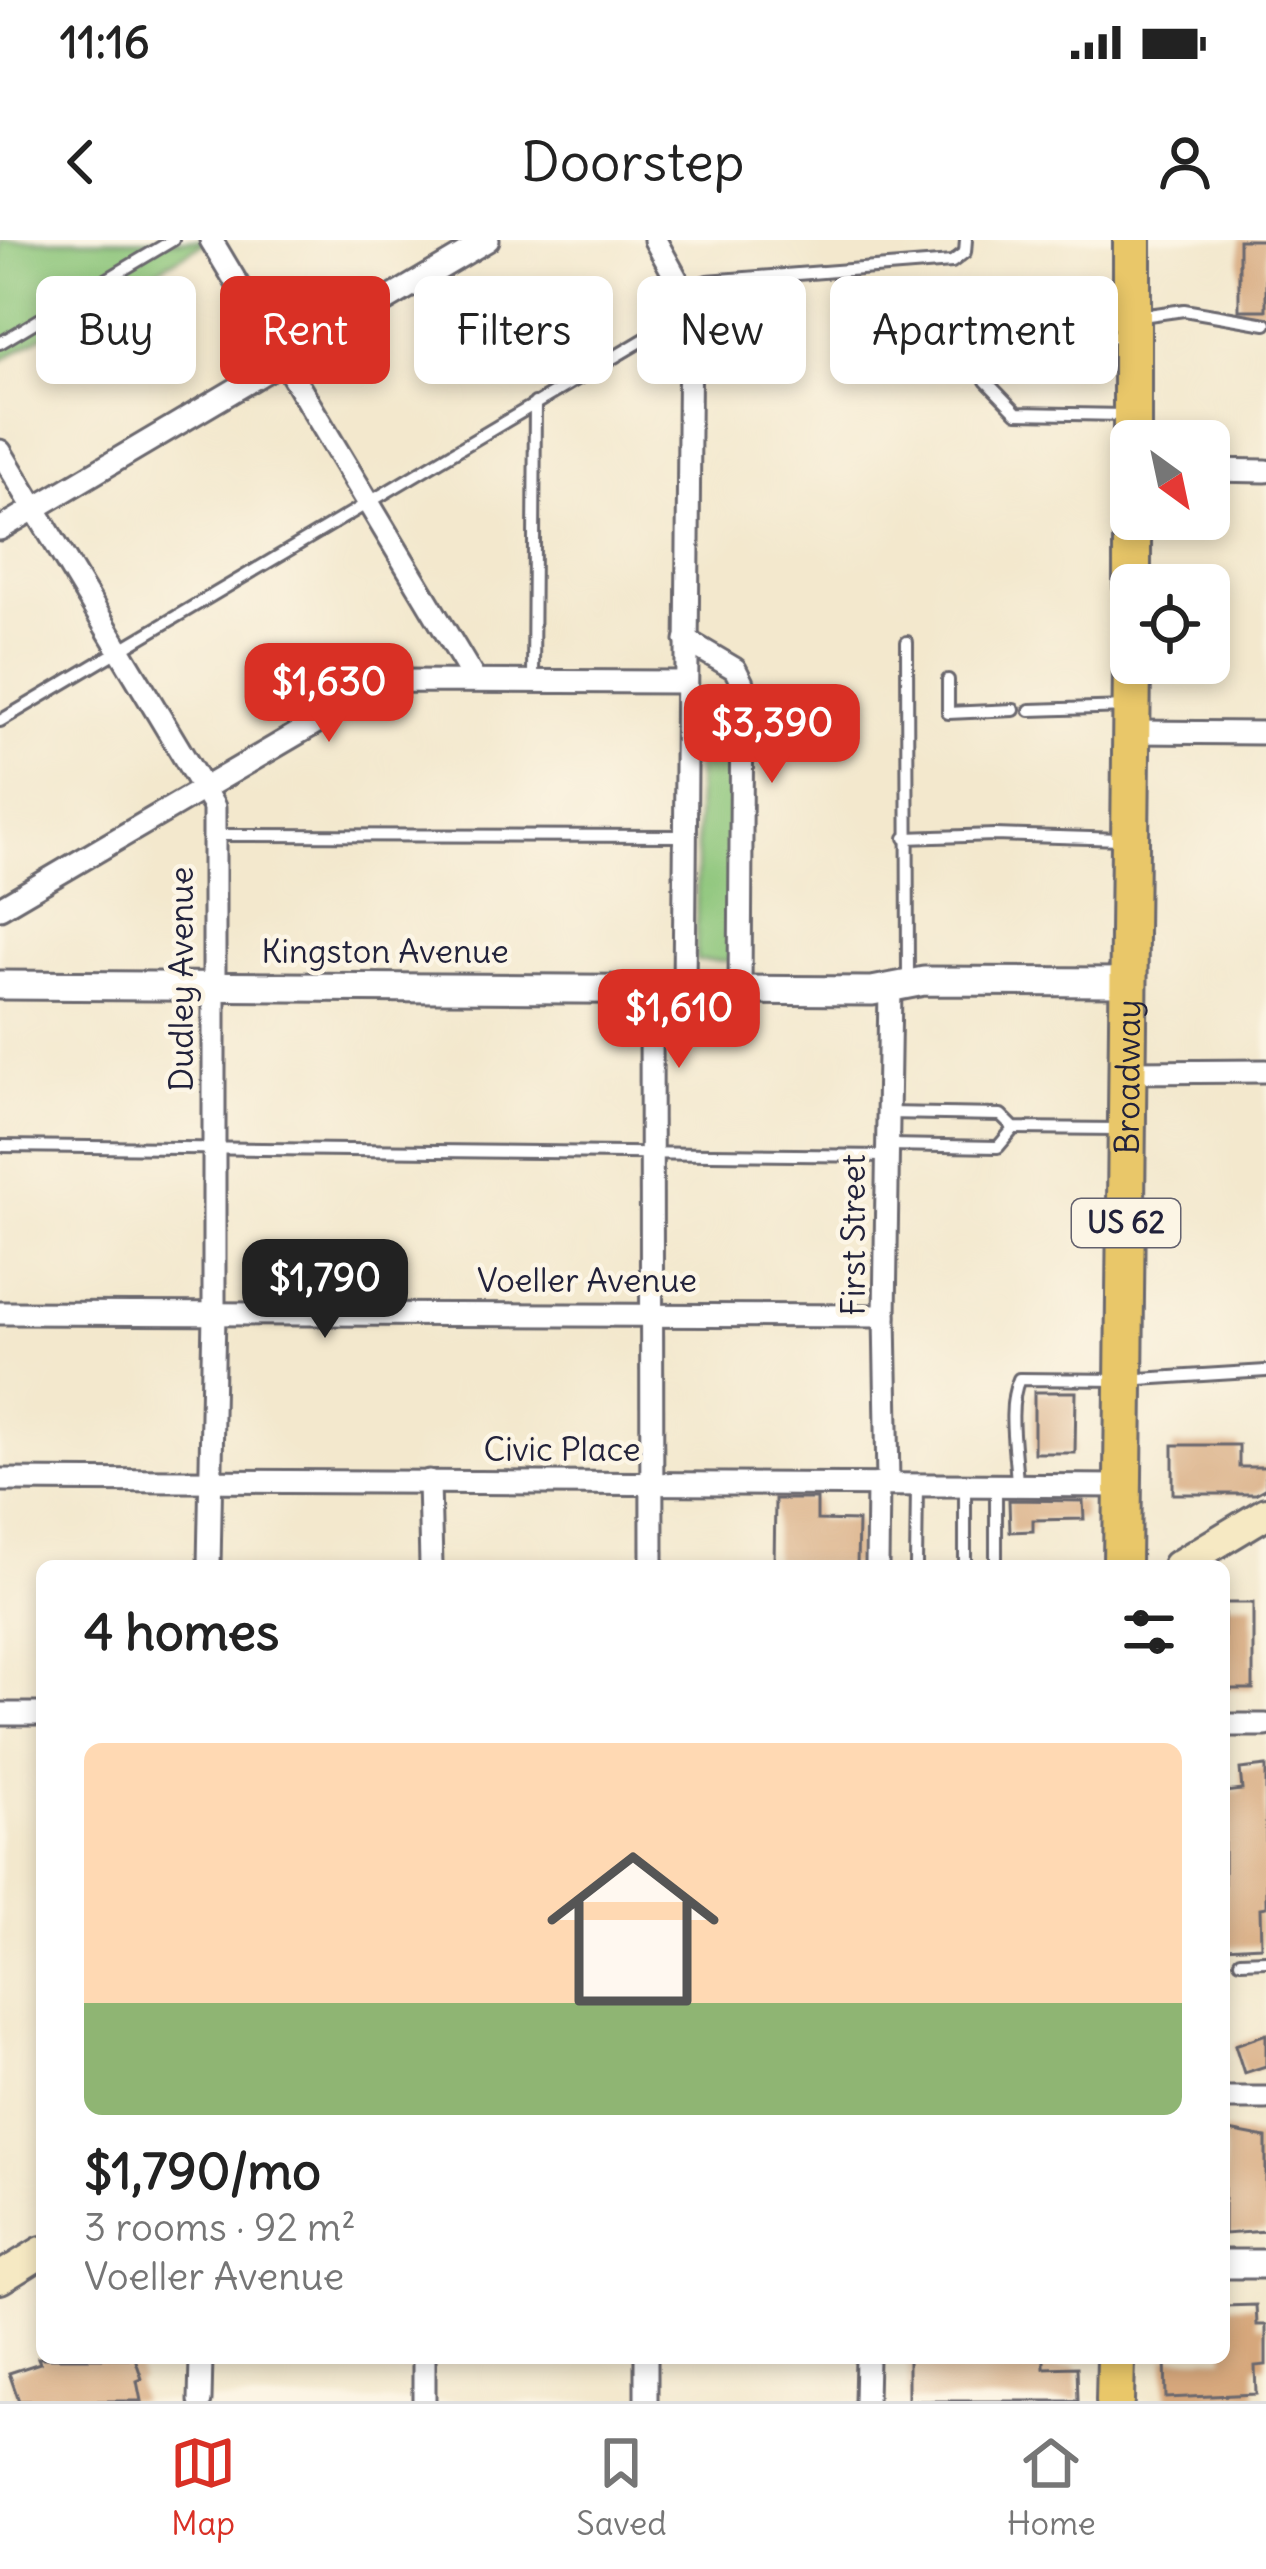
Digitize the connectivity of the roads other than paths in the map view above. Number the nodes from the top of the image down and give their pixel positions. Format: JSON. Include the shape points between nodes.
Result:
{"nodes":[{"id":1,"x":173,"y":240,"type":"edge"},
{"id":2,"x":211,"y":240,"type":"edge"},
{"id":3,"x":488,"y":240,"type":"edge"},
{"id":4,"x":655,"y":240,"type":"edge"},
{"id":5,"x":966,"y":240,"type":"edge"},
{"id":6,"x":1132,"y":240,"type":"edge"},
{"id":7,"x":232,"y":276,"type":"edge"},
{"id":8,"x":676,"y":276,"type":"edge"},
{"id":9,"x":771,"y":276,"type":"edge"},
{"id":10,"x":390,"y":298,"type":"edge"},
{"id":11,"x":1266,"y":324,"type":"edge"},
{"id":12,"x":1132,"y":327,"type":"junction"},
{"id":13,"x":1118,"y":328,"type":"edge"},
{"id":14,"x":0,"y":343,"type":"edge"},
{"id":15,"x":637,"y":344,"type":"edge"},
{"id":16,"x":246,"y":384,"type":"edge"},
{"id":17,"x":296,"y":384,"type":"edge"},
{"id":18,"x":688,"y":384,"type":"edge"},
{"id":19,"x":990,"y":384,"type":"edge"},
{"id":20,"x":536,"y":404,"type":"junction"},
{"id":21,"x":1132,"y":420,"type":"edge"},
{"id":22,"x":1110,"y":425,"type":"edge"},
{"id":23,"x":0,"y":451,"type":"edge"},
{"id":24,"x":1230,"y":470,"type":"edge"},
{"id":25,"x":1266,"y":471,"type":"edge"},
{"id":26,"x":367,"y":502,"type":"junction"},
{"id":27,"x":34,"y":509,"type":"junction"},
{"id":28,"x":0,"y":529,"type":"edge"},
{"id":29,"x":686,"y":640,"type":"junction"},
{"id":30,"x":907,"y":642,"type":"dead end"},
{"id":31,"x":119,"y":650,"type":"junction"},
{"id":32,"x":474,"y":679,"type":"junction"},
{"id":33,"x":533,"y":680,"type":"junction"},
{"id":34,"x":948,"y":680,"type":"dead end"},
{"id":35,"x":686,"y":682,"type":"junction"},
{"id":36,"x":1132,"y":684,"type":"edge"},
{"id":37,"x":1013,"y":710,"type":"dead end"},
{"id":38,"x":1030,"y":710,"type":"dead end"},
{"id":39,"x":1131,"y":719,"type":"junction"},
{"id":40,"x":0,"y":721,"type":"edge"},
{"id":41,"x":1266,"y":733,"type":"edge"},
{"id":42,"x":202,"y":788,"type":"junction"},
{"id":43,"x":214,"y":835,"type":"junction"},
{"id":44,"x":684,"y":836,"type":"junction"},
{"id":45,"x":905,"y":838,"type":"junction"},
{"id":46,"x":1130,"y":839,"type":"junction"},
{"id":47,"x":0,"y":908,"type":"edge"},
{"id":48,"x":1128,"y":982,"type":"junction"},
{"id":49,"x":0,"y":985,"type":"edge"},
{"id":50,"x":899,"y":985,"type":"junction"},
{"id":51,"x":213,"y":986,"type":"junction"},
{"id":52,"x":651,"y":990,"type":"junction"},
{"id":53,"x":685,"y":990,"type":"junction"},
{"id":54,"x":740,"y":991,"type":"junction"},
{"id":55,"x":1266,"y":1071,"type":"edge"},
{"id":56,"x":1128,"y":1072,"type":"junction"},
{"id":57,"x":887,"y":1112,"type":"junction"},
{"id":58,"x":1014,"y":1128,"type":"junction"},
{"id":59,"x":1127,"y":1129,"type":"junction"},
{"id":60,"x":0,"y":1146,"type":"edge"},
{"id":61,"x":213,"y":1148,"type":"junction"},
{"id":62,"x":887,"y":1151,"type":"junction"},
{"id":63,"x":651,"y":1152,"type":"junction"},
{"id":64,"x":0,"y":1312,"type":"edge"},
{"id":65,"x":214,"y":1312,"type":"junction"},
{"id":66,"x":650,"y":1313,"type":"junction"},
{"id":67,"x":885,"y":1316,"type":"junction"},
{"id":68,"x":1266,"y":1371,"type":"edge"},
{"id":69,"x":1124,"y":1379,"type":"junction"},
{"id":70,"x":0,"y":1480,"type":"edge"},
{"id":71,"x":210,"y":1480,"type":"junction"},
{"id":72,"x":429,"y":1481,"type":"junction"},
{"id":73,"x":652,"y":1483,"type":"junction"},
{"id":74,"x":883,"y":1484,"type":"junction"},
{"id":75,"x":917,"y":1484,"type":"junction"},
{"id":76,"x":965,"y":1485,"type":"junction"},
{"id":77,"x":1006,"y":1485,"type":"junction"},
{"id":78,"x":1123,"y":1486,"type":"junction"},
{"id":79,"x":1266,"y":1513,"type":"edge"},
{"id":80,"x":209,"y":1560,"type":"edge"},
{"id":81,"x":430,"y":1560,"type":"edge"},
{"id":82,"x":652,"y":1560,"type":"edge"},
{"id":83,"x":877,"y":1560,"type":"edge"},
{"id":84,"x":916,"y":1560,"type":"edge"},
{"id":85,"x":965,"y":1560,"type":"edge"},
{"id":86,"x":997,"y":1560,"type":"edge"},
{"id":87,"x":1122,"y":1560,"type":"edge"},
{"id":88,"x":1188,"y":1560,"type":"edge"},
{"id":89,"x":0,"y":1714,"type":"edge"},
{"id":90,"x":36,"y":1714,"type":"edge"},
{"id":91,"x":1230,"y":1725,"type":"edge"},
{"id":92,"x":1266,"y":1725,"type":"edge"},
{"id":93,"x":1240,"y":1960,"type":"dead end"},
{"id":94,"x":1266,"y":1960,"type":"edge"},
{"id":95,"x":1230,"y":2098,"type":"edge"},
{"id":96,"x":1266,"y":2098,"type":"edge"},
{"id":97,"x":36,"y":2256,"type":"edge"},
{"id":98,"x":1230,"y":2264,"type":"edge"},
{"id":99,"x":1266,"y":2264,"type":"edge"},
{"id":100,"x":0,"y":2278,"type":"edge"},
{"id":101,"x":201,"y":2364,"type":"edge"},
{"id":102,"x":424,"y":2364,"type":"edge"},
{"id":103,"x":646,"y":2364,"type":"edge"},
{"id":104,"x":866,"y":2364,"type":"edge"},
{"id":105,"x":1116,"y":2364,"type":"edge"},
{"id":106,"x":200,"y":2401,"type":"edge"},
{"id":107,"x":424,"y":2401,"type":"edge"},
{"id":108,"x":646,"y":2401,"type":"edge"},
{"id":109,"x":866,"y":2401,"type":"edge"},
{"id":110,"x":1115,"y":2401,"type":"edge"}],
"edges":[{"from":1,"to":14,"type":"lane"},
{"from":2,"to":7,"type":"street"},
{"from":3,"to":10,"type":"street"},
{"from":4,"to":8,"type":"street"},
{"from":5,"to":9,"type":"lane","via":[[965,253],[952,262]]},
{"from":6,"to":12,"type":"main road"},
{"from":11,"to":12,"type":"lane","via":[[1184,310]]},
{"from":12,"to":13,"type":"lane"},
{"from":12,"to":21,"type":"main road"},
{"from":15,"to":20,"type":"lane"},
{"from":16,"to":27,"type":"street"},
{"from":17,"to":26,"type":"street"},
{"from":18,"to":29,"type":"street"},
{"from":19,"to":22,"type":"lane","via":[[1017,413]]},
{"from":20,"to":26,"type":"lane"},
{"from":20,"to":33,"type":"lane"},
{"from":23,"to":27,"type":"street","name":"Dudley Avenue"},
{"from":24,"to":25,"type":"street"},
{"from":26,"to":31,"type":"lane"},
{"from":26,"to":32,"type":"street"},
{"from":27,"to":28,"type":"street"},
{"from":27,"to":31,"type":"street","name":"Dudley Avenue"},
{"from":29,"to":35,"type":"street"},
{"from":29,"to":54,"type":"street","via":[[735,669],[742,683]]},
{"from":30,"to":45,"type":"lane"},
{"from":31,"to":40,"type":"lane"},
{"from":31,"to":42,"type":"street","name":"Dudley Avenue"},
{"from":32,"to":33,"type":"street"},
{"from":32,"to":42,"type":"street","via":[[370,687]]},
{"from":33,"to":35,"type":"street"},
{"from":34,"to":37,"type":"lane","via":[[948,713]]},
{"from":35,"to":44,"type":"street"},
{"from":36,"to":39,"type":"main road","name":"Broadway","number":"US 62"},
{"from":38,"to":39,"type":"lane"},
{"from":39,"to":41,"type":"street"},
{"from":39,"to":46,"type":"main road","name":"Broadway","number":"US 62"},
{"from":42,"to":43,"type":"street","name":"Dudley Avenue","via":[[214,807]]},
{"from":42,"to":47,"type":"street"},
{"from":43,"to":44,"type":"lane"},
{"from":43,"to":51,"type":"street","name":"Dudley Avenue"},
{"from":44,"to":53,"type":"street"},
{"from":45,"to":46,"type":"lane"},
{"from":45,"to":50,"type":"lane"},
{"from":46,"to":48,"type":"main road","name":"Broadway","number":"US 62"},
{"from":48,"to":50,"type":"street","name":"Kingston Avenue"},
{"from":48,"to":56,"type":"main road","name":"Broadway","number":"US 62"},
{"from":49,"to":51,"type":"street","name":"Kingston Avenue"},
{"from":50,"to":54,"type":"street","name":"Kingston Avenue"},
{"from":50,"to":57,"type":"street","name":"First Street"},
{"from":51,"to":52,"type":"street","name":"Kingston Avenue"},
{"from":51,"to":61,"type":"street","name":"Dudley Avenue"},
{"from":52,"to":53,"type":"street","name":"Kingston Avenue"},
{"from":52,"to":63,"type":"street"},
{"from":53,"to":54,"type":"street","name":"Kingston Avenue"},
{"from":55,"to":56,"type":"street"},
{"from":56,"to":59,"type":"main road","name":"Broadway","number":"US 62"},
{"from":57,"to":58,"type":"lane","via":[[1000,1115]]},
{"from":57,"to":62,"type":"street","name":"First Street"},
{"from":58,"to":59,"type":"lane"},
{"from":58,"to":62,"type":"lane","via":[[998,1147]]},
{"from":59,"to":69,"type":"main road","name":"Broadway","number":"US 62"},
{"from":60,"to":61,"type":"lane"},
{"from":61,"to":63,"type":"lane"},
{"from":61,"to":65,"type":"street","name":"Dudley Avenue"},
{"from":62,"to":63,"type":"lane"},
{"from":62,"to":67,"type":"street","name":"First Street"},
{"from":63,"to":66,"type":"street"},
{"from":64,"to":65,"type":"street","name":"Voeller Avenue"},
{"from":65,"to":66,"type":"street","name":"Voeller Avenue"},
{"from":65,"to":71,"type":"street","name":"Dudley Avenue"},
{"from":66,"to":67,"type":"street","name":"Voeller Avenue"},
{"from":66,"to":73,"type":"street"},
{"from":67,"to":74,"type":"street","name":"First Street"},
{"from":68,"to":69,"type":"lane"},
{"from":69,"to":77,"type":"lane","via":[[1019,1379]]},
{"from":69,"to":78,"type":"main road","name":"Broadway","number":"US 62"},
{"from":70,"to":71,"type":"street","name":"Civic Place"},
{"from":71,"to":72,"type":"street","name":"Civic Place"},
{"from":71,"to":80,"type":"street","name":"Dudley Avenue"},
{"from":72,"to":73,"type":"street","name":"Civic Place"},
{"from":72,"to":81,"type":"street"},
{"from":73,"to":74,"type":"street","name":"Civic Place"},
{"from":73,"to":82,"type":"street"},
{"from":74,"to":75,"type":"street","name":"Civic Place"},
{"from":74,"to":83,"type":"street","name":"First Street"},
{"from":75,"to":76,"type":"street","name":"Civic Place"},
{"from":75,"to":84,"type":"lane"},
{"from":76,"to":77,"type":"street","name":"Civic Place"},
{"from":76,"to":85,"type":"lane"},
{"from":77,"to":78,"type":"street","name":"Civic Place"},
{"from":77,"to":86,"type":"lane"},
{"from":78,"to":87,"type":"main road","name":"Broadway","number":"US 62"},
{"from":79,"to":88,"type":"main road"},
{"from":89,"to":90,"type":"street"},
{"from":91,"to":92,"type":"street"},
{"from":93,"to":94,"type":"lane"},
{"from":95,"to":96,"type":"street"},
{"from":97,"to":100,"type":"main road"},
{"from":98,"to":99,"type":"street"},
{"from":101,"to":106,"type":"street"},
{"from":102,"to":107,"type":"street"},
{"from":103,"to":108,"type":"street"},
{"from":104,"to":109,"type":"street"},
{"from":105,"to":110,"type":"main road"}]}
